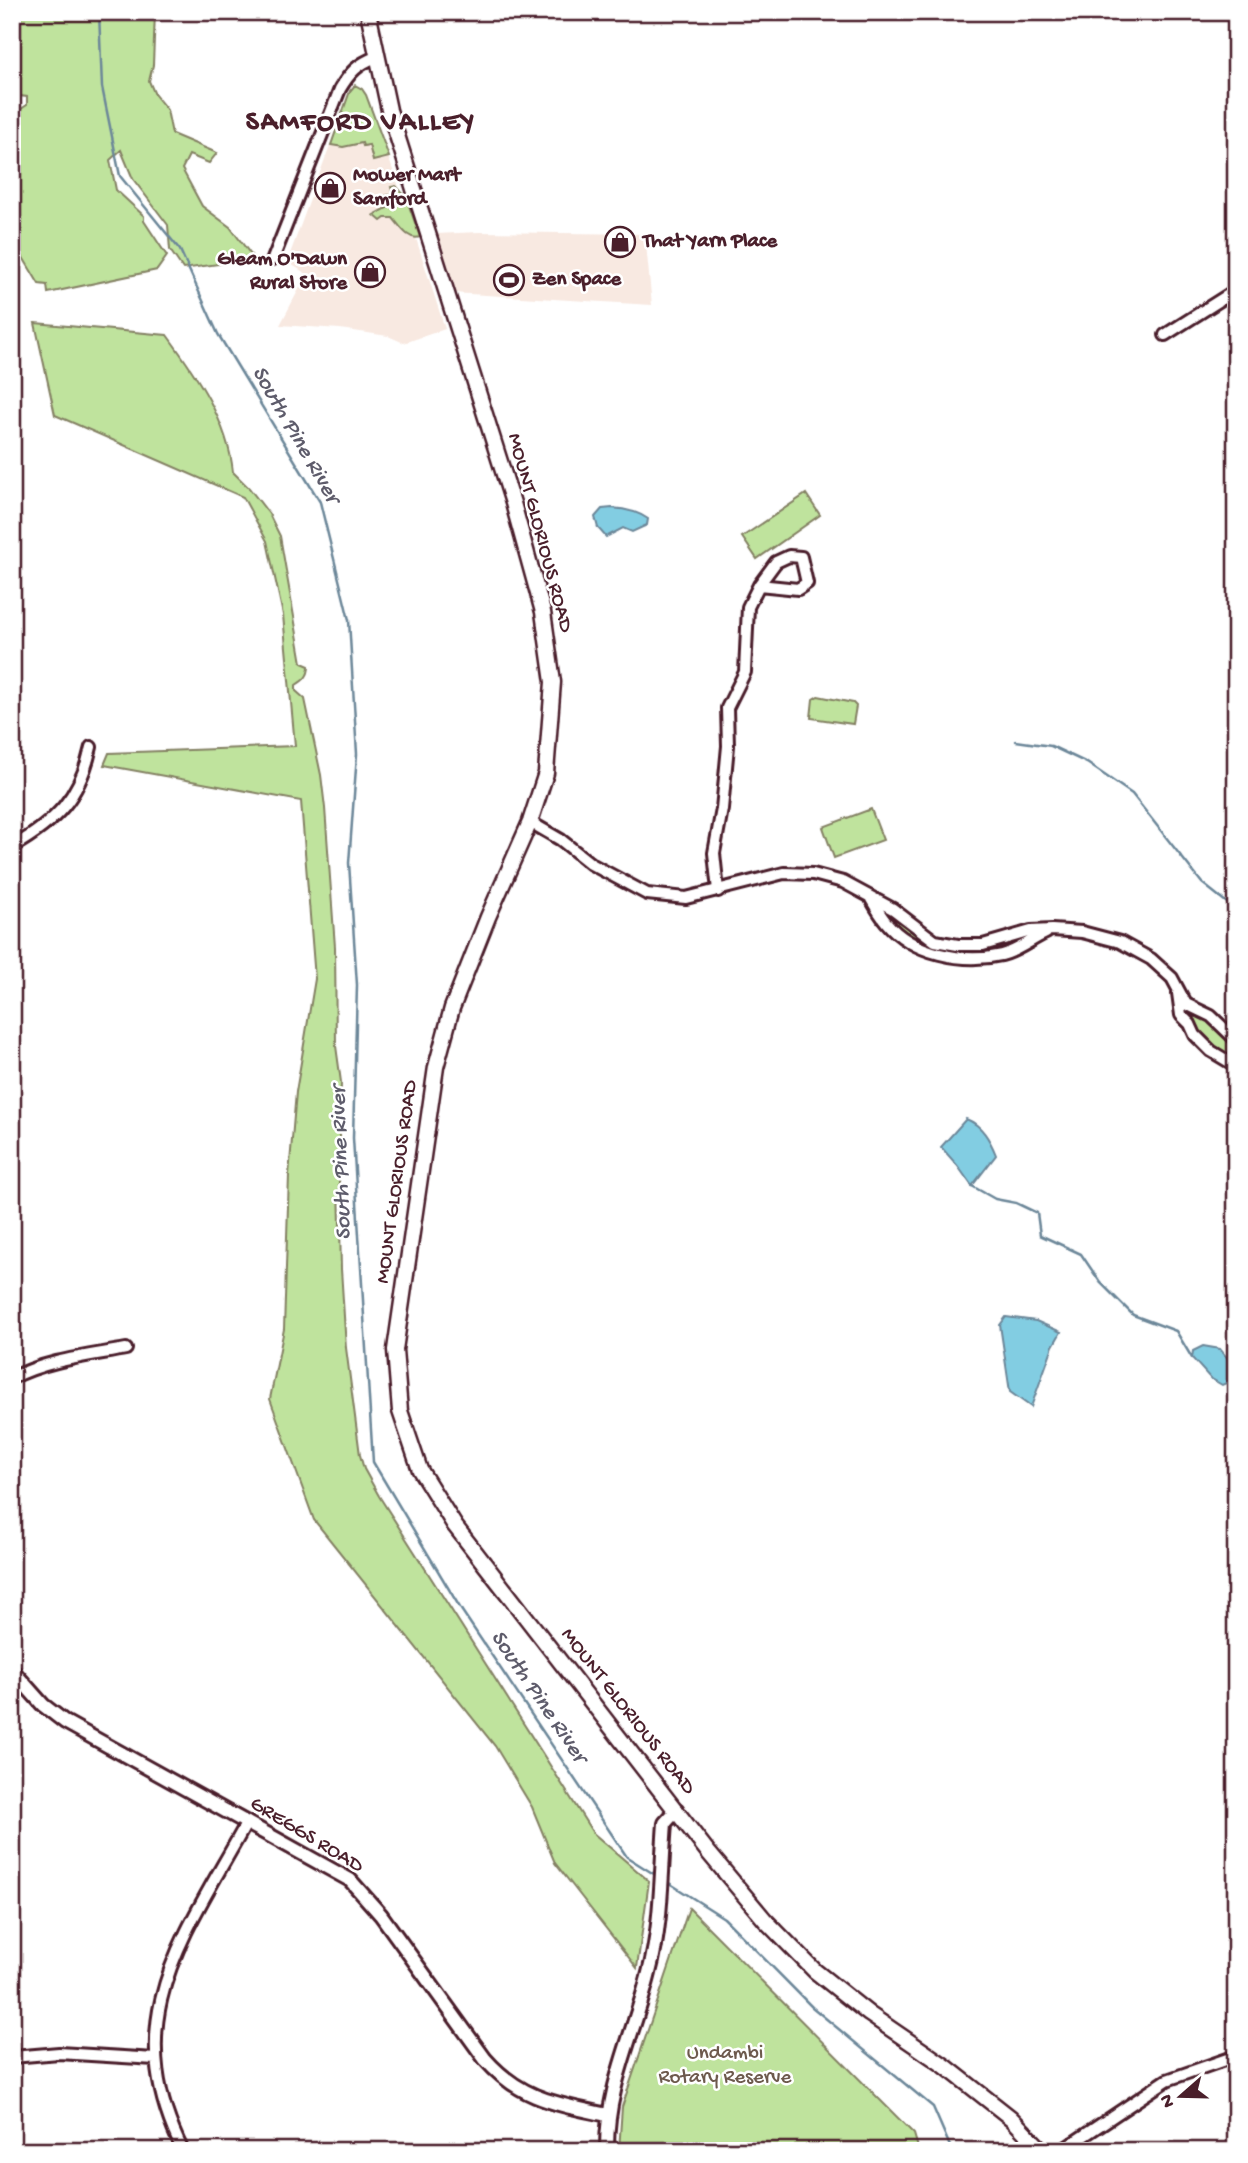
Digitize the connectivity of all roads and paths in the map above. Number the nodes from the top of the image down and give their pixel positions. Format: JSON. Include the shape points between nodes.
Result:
{"nodes":[{"id":1,"x":368,"y":12,"type":"edge"},
{"id":2,"x":376,"y":57,"type":"junction"},
{"id":3,"x":273,"y":259,"type":"dead end"},
{"id":4,"x":1236,"y":290,"type":"edge"},
{"id":5,"x":1165,"y":335,"type":"dead end"},
{"id":6,"x":759,"y":586,"type":"dead end"},
{"id":7,"x":91,"y":747,"type":"dead end"},
{"id":8,"x":530,"y":822,"type":"junction"},
{"id":9,"x":12,"y":847,"type":"edge"},
{"id":10,"x":718,"y":891,"type":"junction"},
{"id":11,"x":871,"y":899,"type":"junction"},
{"id":12,"x":1052,"y":930,"type":"junction"},
{"id":13,"x":970,"y":945,"type":"junction"},
{"id":14,"x":969,"y":958,"type":"junction"},
{"id":15,"x":1179,"y":991,"type":"junction"},
{"id":16,"x":1236,"y":1040,"type":"edge"},
{"id":17,"x":1236,"y":1066,"type":"edge"},
{"id":18,"x":126,"y":1349,"type":"dead end"},
{"id":19,"x":12,"y":1378,"type":"edge"},
{"id":20,"x":12,"y":1670,"type":"edge"},
{"id":21,"x":677,"y":1810,"type":"junction"},
{"id":22,"x":247,"y":1822,"type":"junction"},
{"id":23,"x":1236,"y":2056,"type":"edge"},
{"id":24,"x":12,"y":2057,"type":"edge"},
{"id":25,"x":155,"y":2059,"type":"junction"},
{"id":26,"x":608,"y":2115,"type":"junction"},
{"id":27,"x":183,"y":2151,"type":"edge"},
{"id":28,"x":607,"y":2151,"type":"edge"},
{"id":29,"x":1043,"y":2151,"type":"edge"},
{"id":30,"x":1061,"y":2151,"type":"edge"}],
"edges":[{"from":1,"to":2,"type":"main road","name":"MOUNT GLORIOUS ROAD"},
{"from":2,"to":3,"type":"street","via":[[352,69],[340,89]]},
{"from":2,"to":8,"type":"main road","name":"MOUNT GLORIOUS ROAD","via":[[543,612],[552,682],[546,774]]},
{"from":4,"to":5,"type":"street"},
{"from":6,"to":10,"type":"street","via":[[747,607],[745,672],[727,708],[728,746],[714,853]]},
{"from":7,"to":9,"type":"street","via":[[71,798],[53,820]]},
{"from":8,"to":10,"type":"street","via":[[591,864],[647,894],[687,898]]},
{"from":8,"to":21,"type":"main road","name":"MOUNT GLORIOUS ROAD","via":[[452,1008],[436,1067],[395,1350],[400,1411],[420,1470],[455,1526]]},
{"from":10,"to":11,"type":"street","via":[[784,873],[813,874],[844,882]]},
{"from":11,"to":13,"type":"street","via":[[893,909],[935,941]]},
{"from":11,"to":14,"type":"street","via":[[887,924],[920,947]]},
{"from":12,"to":13,"type":"street"},
{"from":12,"to":14,"type":"street","via":[[1002,955]]},
{"from":12,"to":15,"type":"street","via":[[1120,942],[1151,959]]},
{"from":13,"to":14,"type":"street"},
{"from":15,"to":16,"type":"street","via":[[1186,1004],[1211,1016]]},
{"from":15,"to":17,"type":"street","via":[[1181,1015],[1195,1035]]},
{"from":18,"to":19,"type":"street","via":[[29,1369]]},
{"from":20,"to":22,"type":"street","name":"GREGGS ROAD","via":[[65,1722]]},
{"from":21,"to":26,"type":"street","via":[[665,1823],[657,1935],[649,1975]]},
{"from":21,"to":29,"type":"main road","name":"MOUNT GLORIOUS ROAD","via":[[765,1920],[816,1970],[1002,2111]]},
{"from":22,"to":25,"type":"street","via":[[176,1952],[159,2003]]},
{"from":22,"to":26,"type":"street","name":"GREGGS ROAD","via":[[342,1875],[365,1895],[498,2074],[542,2101]]},
{"from":23,"to":30,"type":"street","via":[[1167,2080]]},
{"from":24,"to":25,"type":"street","via":[[59,2053]]},
{"from":25,"to":27,"type":"street","via":[[162,2095]]},
{"from":26,"to":28,"type":"street"}]}
